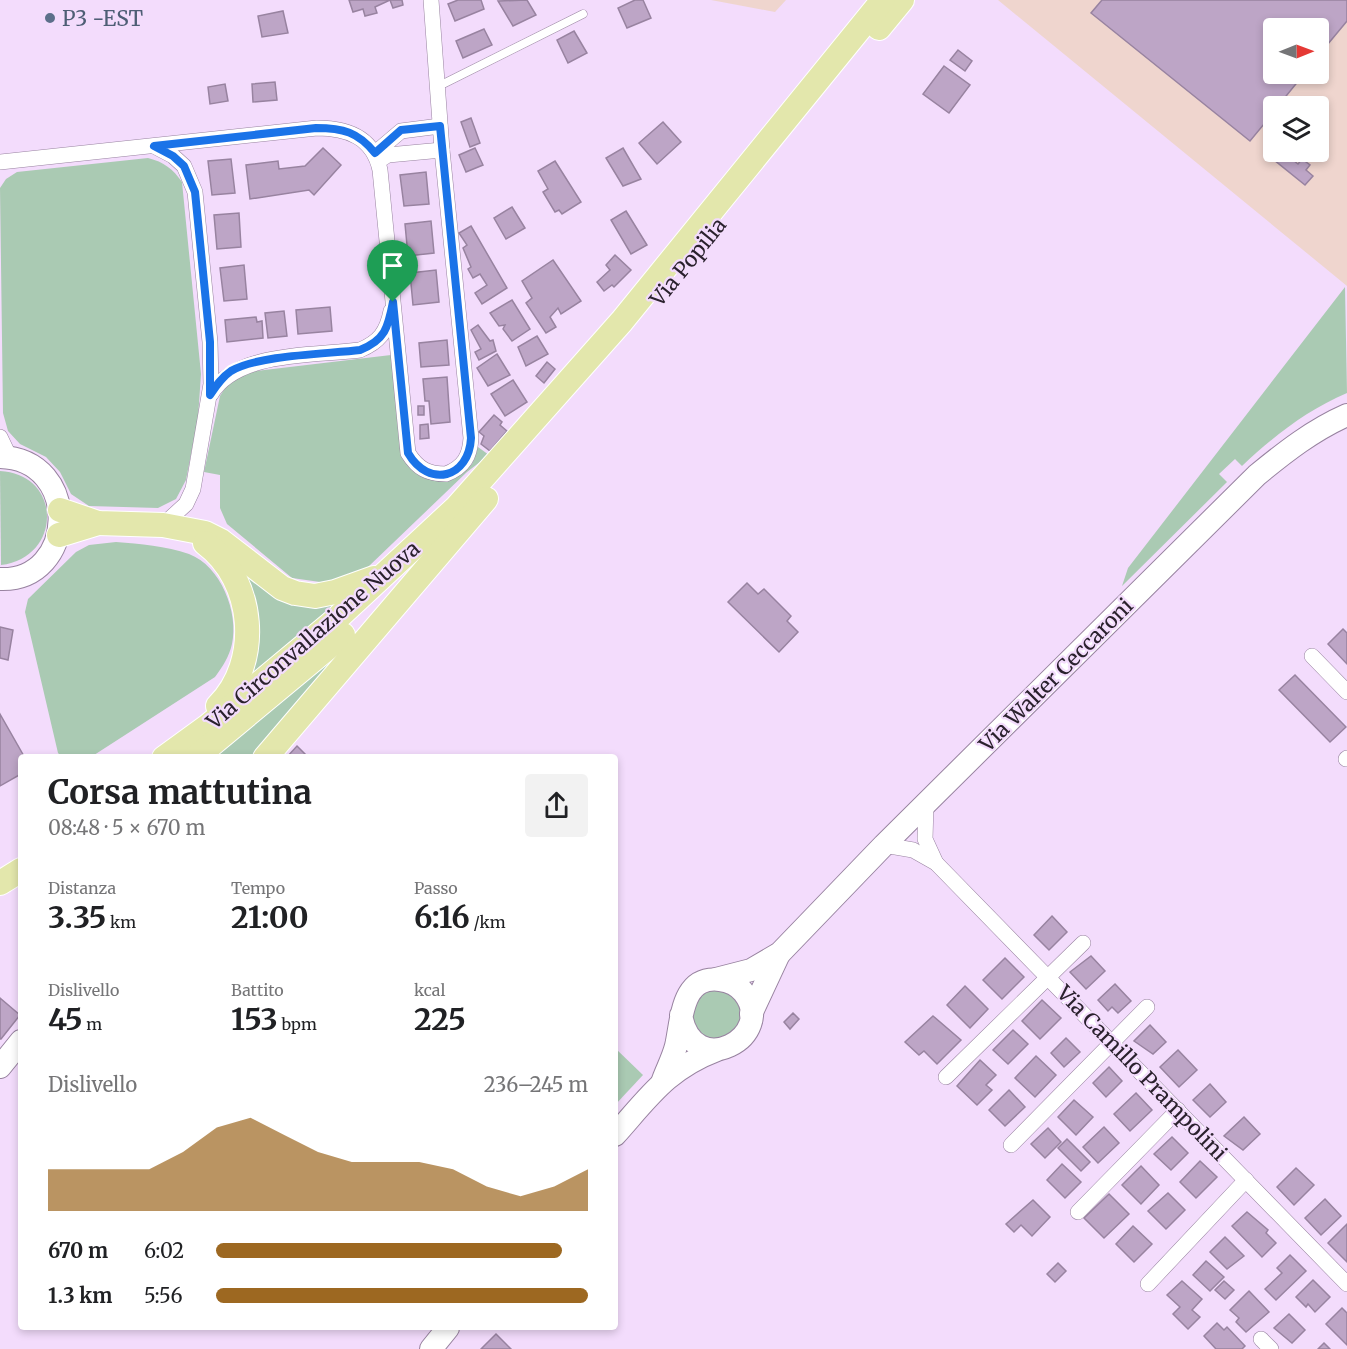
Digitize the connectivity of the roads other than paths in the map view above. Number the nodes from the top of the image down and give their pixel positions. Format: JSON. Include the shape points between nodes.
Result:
{"nodes":[{"id":1,"x":431,"y":0,"type":"edge"},
{"id":2,"x":883,"y":0,"type":"edge"},
{"id":3,"x":902,"y":0,"type":"edge"},
{"id":4,"x":583,"y":14,"type":"dead end"},
{"id":5,"x":437,"y":87,"type":"junction"},
{"id":6,"x":440,"y":126,"type":"junction"},
{"id":7,"x":154,"y":146,"type":"junction"},
{"id":8,"x":442,"y":150,"type":"junction"},
{"id":9,"x":376,"y":157,"type":"junction"},
{"id":10,"x":0,"y":162,"type":"edge"},
{"id":11,"x":393,"y":302,"type":"junction"},
{"id":12,"x":210,"y":395,"type":"junction"},
{"id":13,"x":1347,"y":415,"type":"edge"},
{"id":14,"x":3,"y":451,"type":"edge"},
{"id":15,"x":60,"y":510,"type":"junction"},
{"id":16,"x":462,"y":513,"type":"junction"},
{"id":17,"x":98,"y":523,"type":"junction"},
{"id":18,"x":163,"y":525,"type":"junction"},
{"id":19,"x":189,"y":531,"type":"junction"},
{"id":20,"x":59,"y":535,"type":"junction"},
{"id":21,"x":394,"y":567,"type":"junction"},
{"id":22,"x":0,"y":579,"type":"edge"},
{"id":23,"x":1312,"y":656,"type":"dead end"},
{"id":24,"x":1347,"y":692,"type":"edge"},
{"id":25,"x":162,"y":754,"type":"edge"},
{"id":26,"x":170,"y":754,"type":"edge"},
{"id":27,"x":200,"y":754,"type":"edge"},
{"id":28,"x":268,"y":754,"type":"edge"},
{"id":29,"x":926,"y":805,"type":"junction"},
{"id":30,"x":884,"y":845,"type":"junction"},
{"id":31,"x":18,"y":854,"type":"edge"},
{"id":32,"x":936,"y":862,"type":"junction"},
{"id":33,"x":0,"y":865,"type":"edge"},
{"id":34,"x":18,"y":872,"type":"edge"},
{"id":35,"x":0,"y":883,"type":"edge"},
{"id":36,"x":18,"y":886,"type":"edge"},
{"id":37,"x":0,"y":896,"type":"edge"},
{"id":38,"x":1083,"y":943,"type":"dead end"},
{"id":39,"x":780,"y":953,"type":"junction"},
{"id":40,"x":1048,"y":977,"type":"junction"},
{"id":41,"x":716,"y":979,"type":"junction"},
{"id":42,"x":1147,"y":1007,"type":"dead end"},
{"id":43,"x":751,"y":1014,"type":"junction"},
{"id":44,"x":681,"y":1015,"type":"junction"},
{"id":45,"x":1112,"y":1042,"type":"junction"},
{"id":46,"x":18,"y":1045,"type":"edge"},
{"id":47,"x":717,"y":1050,"type":"junction"},
{"id":48,"x":0,"y":1067,"type":"edge"},
{"id":49,"x":946,"y":1077,"type":"dead end"},
{"id":50,"x":663,"y":1080,"type":"junction"},
{"id":51,"x":1178,"y":1110,"type":"junction"},
{"id":52,"x":618,"y":1132,"type":"edge"},
{"id":53,"x":1011,"y":1145,"type":"dead end"},
{"id":54,"x":1246,"y":1180,"type":"junction"},
{"id":55,"x":1078,"y":1212,"type":"dead end"},
{"id":56,"x":1148,"y":1284,"type":"dead end"},
{"id":57,"x":1347,"y":1284,"type":"edge"},
{"id":58,"x":446,"y":1330,"type":"edge"},
{"id":59,"x":431,"y":1349,"type":"edge"}],
"edges":[{"from":1,"to":5,"type":"street"},
{"from":2,"to":16,"type":"main road","name":"Via Popilia"},
{"from":3,"to":16,"type":"main road","name":"Via Popilia","via":[[573,404]]},
{"from":4,"to":5,"type":"lane"},
{"from":5,"to":6,"type":"street"},
{"from":6,"to":8,"type":"street"},
{"from":6,"to":9,"type":"street","via":[[401,130]]},
{"from":7,"to":9,"type":"street","via":[[338,128],[363,139]]},
{"from":7,"to":10,"type":"street"},
{"from":7,"to":12,"type":"street","via":[[184,166],[195,192],[210,342]]},
{"from":8,"to":9,"type":"street"},
{"from":8,"to":11,"type":"street","via":[[471,438],[471,452],[456,470],[433,474],[414,463],[408,453]]},
{"from":9,"to":11,"type":"street"},
{"from":11,"to":12,"type":"street","via":[[389,324],[374,345],[360,350],[252,362],[230,372]]},
{"from":12,"to":18,"type":"street","via":[[193,489],[186,504]]},
{"from":13,"to":29,"type":"street","name":"Via Walter Ceccaroni","via":[[1293,446],[1257,475]]},
{"from":14,"to":15,"type":"street","via":[[44,476],[55,491]]},
{"from":15,"to":17,"type":"main road"},
{"from":15,"to":20,"type":"street"},
{"from":16,"to":21,"type":"main road","name":"Via Circonvallazione Nuova"},
{"from":16,"to":27,"type":"main road","name":"Via Circonvallazione Nuova","via":[[342,636]]},
{"from":16,"to":28,"type":"main road"},
{"from":17,"to":18,"type":"main road"},
{"from":17,"to":20,"type":"main road"},
{"from":18,"to":19,"type":"main road"},
{"from":19,"to":21,"type":"main road","via":[[221,541],[282,588],[295,593],[315,596],[335,592]]},
{"from":19,"to":25,"type":"main road","via":[[216,551],[232,574],[247,617],[247,642],[230,693]]},
{"from":20,"to":22,"type":"street","via":[[38,566],[22,575]]},
{"from":21,"to":26,"type":"main road","name":"Via Circonvallazione Nuova","via":[[332,623]]},
{"from":23,"to":24,"type":"street"},
{"from":29,"to":30,"type":"street","name":"Via Walter Ceccaroni"},
{"from":29,"to":32,"type":"street","name":"Via Camillo Prampolini","via":[[925,839]]},
{"from":30,"to":32,"type":"street","name":"Via Camillo Prampolini","via":[[913,850]]},
{"from":30,"to":39,"type":"street","name":"Via Walter Ceccaroni"},
{"from":31,"to":33,"type":"main road"},
{"from":32,"to":40,"type":"street","name":"Via Camillo Prampolini"},
{"from":34,"to":35,"type":"main road"},
{"from":36,"to":37,"type":"main road"},
{"from":38,"to":40,"type":"street"},
{"from":39,"to":41,"type":"street","name":"Via Walter Ceccaroni","via":[[752,970]]},
{"from":39,"to":43,"type":"street","name":"Via Walter Ceccaroni"},
{"from":40,"to":45,"type":"street","name":"Via Camillo Prampolini"},
{"from":40,"to":49,"type":"street"},
{"from":41,"to":43,"type":"street","via":[[736,986],[750,1003]]},
{"from":41,"to":44,"type":"street","name":"Via Walter Ceccaroni","via":[[695,986]]},
{"from":42,"to":45,"type":"street"},
{"from":43,"to":47,"type":"street","name":"Via Walter Ceccaroni","via":[[750,1025],[737,1042]]},
{"from":44,"to":47,"type":"street","via":[[688,1036]]},
{"from":44,"to":50,"type":"street","name":"Via Walter Ceccaroni","via":[[676,1048]]},
{"from":45,"to":51,"type":"street","name":"Via Camillo Prampolini"},
{"from":45,"to":53,"type":"street"},
{"from":46,"to":48,"type":"street"},
{"from":47,"to":50,"type":"street","name":"Via Walter Ceccaroni","via":[[689,1060]]},
{"from":50,"to":52,"type":"street"},
{"from":51,"to":54,"type":"street","name":"Via Camillo Prampolini"},
{"from":51,"to":55,"type":"street"},
{"from":54,"to":56,"type":"street"},
{"from":54,"to":57,"type":"street","name":"Via Camillo Prampolini"},
{"from":58,"to":59,"type":"street"}]}
